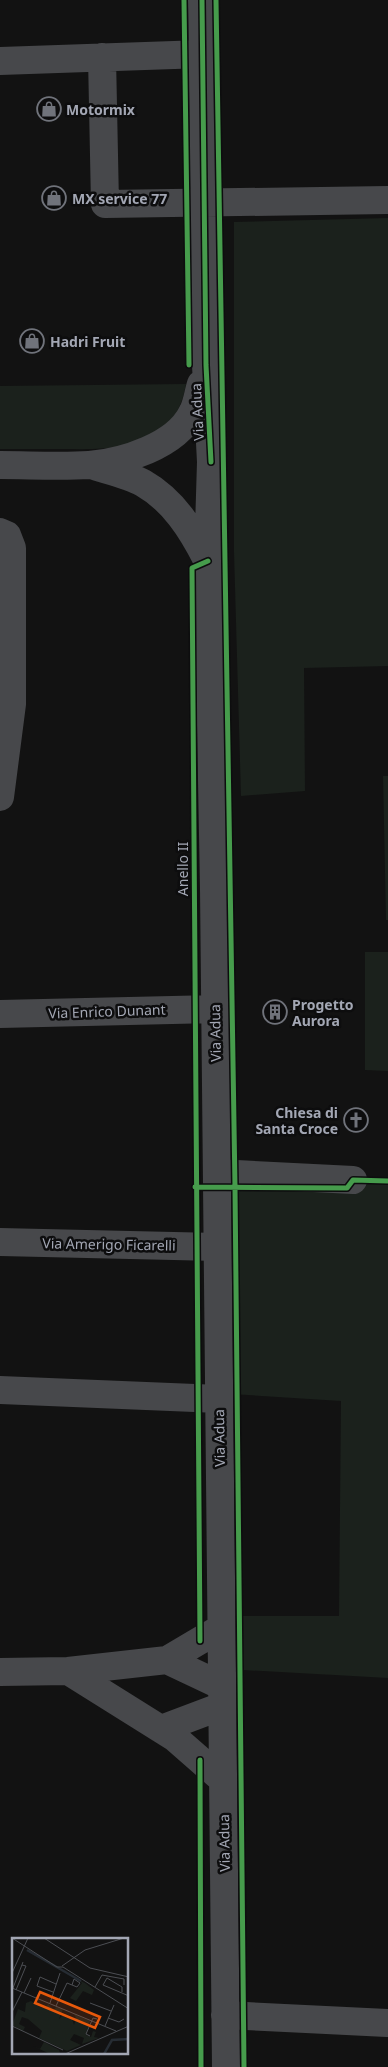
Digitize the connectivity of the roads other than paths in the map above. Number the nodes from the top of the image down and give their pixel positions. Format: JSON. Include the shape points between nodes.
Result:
{"nodes":[{"id":1,"x":202,"y":0,"type":"edge"},
{"id":2,"x":203,"y":54,"type":"junction"},
{"id":3,"x":102,"y":57,"type":"junction"},
{"id":4,"x":0,"y":61,"type":"edge"},
{"id":5,"x":388,"y":200,"type":"edge"},
{"id":6,"x":204,"y":202,"type":"junction"},
{"id":7,"x":206,"y":365,"type":"junction"},
{"id":8,"x":162,"y":444,"type":"junction"},
{"id":9,"x":211,"y":462,"type":"junction"},
{"id":10,"x":0,"y":465,"type":"edge"},
{"id":11,"x":90,"y":465,"type":"junction"},
{"id":12,"x":210,"y":497,"type":"junction"},
{"id":13,"x":173,"y":507,"type":"junction"},
{"id":14,"x":0,"y":532,"type":"edge"},
{"id":15,"x":208,"y":561,"type":"junction"},
{"id":16,"x":0,"y":797,"type":"edge"},
{"id":17,"x":215,"y":1009,"type":"junction"},
{"id":18,"x":0,"y":1014,"type":"edge"},
{"id":19,"x":216,"y":1172,"type":"junction"},
{"id":20,"x":353,"y":1180,"type":"dead end"},
{"id":21,"x":0,"y":1242,"type":"edge"},
{"id":22,"x":217,"y":1247,"type":"junction"},
{"id":23,"x":0,"y":1390,"type":"edge"},
{"id":24,"x":219,"y":1399,"type":"junction"},
{"id":25,"x":221,"y":1628,"type":"junction"},
{"id":26,"x":167,"y":1660,"type":"junction"},
{"id":27,"x":68,"y":1671,"type":"junction"},
{"id":28,"x":0,"y":1672,"type":"edge"},
{"id":29,"x":222,"y":1696,"type":"junction"},
{"id":30,"x":161,"y":1729,"type":"junction"},
{"id":31,"x":223,"y":1780,"type":"junction"},
{"id":32,"x":225,"y":2015,"type":"junction"},
{"id":33,"x":387,"y":2023,"type":"dead end"},
{"id":34,"x":226,"y":2067,"type":"edge"}],
"edges":[{"from":1,"to":2,"type":"street","name":"Via Adua"},
{"from":2,"to":3,"type":"street"},
{"from":2,"to":6,"type":"street","name":"Via Adua"},
{"from":3,"to":4,"type":"street"},
{"from":3,"to":6,"type":"street","via":[[105,204]]},
{"from":5,"to":6,"type":"street"},
{"from":6,"to":7,"type":"street","name":"Via Adua"},
{"from":7,"to":8,"type":"street","via":[[193,413],[181,430]]},
{"from":7,"to":9,"type":"street","name":"Via Adua"},
{"from":8,"to":9,"type":"street","via":[[198,450]]},
{"from":8,"to":11,"type":"street","via":[[143,453]]},
{"from":9,"to":12,"type":"street","name":"Via Adua"},
{"from":10,"to":11,"type":"street"},
{"from":11,"to":13,"type":"street","via":[[142,482]]},
{"from":12,"to":13,"type":"street","via":[[203,504],[191,508]]},
{"from":12,"to":15,"type":"street","name":"Via Adua"},
{"from":13,"to":15,"type":"street","via":[[195,534]]},
{"from":14,"to":16,"type":"street","via":[[7,535],[12,548],[13,680]]},
{"from":15,"to":17,"type":"street","name":"Via Adua"},
{"from":17,"to":18,"type":"street","name":"Via Enrico Dunant"},
{"from":17,"to":19,"type":"street","name":"Via Adua"},
{"from":19,"to":20,"type":"street"},
{"from":19,"to":22,"type":"street","name":"Via Adua"},
{"from":21,"to":22,"type":"street","name":"Via Amerigo Ficarelli"},
{"from":22,"to":24,"type":"street","name":"Via Adua"},
{"from":23,"to":24,"type":"street"},
{"from":24,"to":25,"type":"street","name":"Via Adua"},
{"from":25,"to":26,"type":"street"},
{"from":25,"to":29,"type":"street","name":"Via Adua"},
{"from":26,"to":27,"type":"street"},
{"from":26,"to":29,"type":"street"},
{"from":27,"to":28,"type":"street"},
{"from":27,"to":30,"type":"street"},
{"from":29,"to":30,"type":"street"},
{"from":29,"to":31,"type":"street","name":"Via Adua"},
{"from":30,"to":31,"type":"street"},
{"from":31,"to":32,"type":"street","name":"Via Adua"},
{"from":32,"to":33,"type":"street"},
{"from":32,"to":34,"type":"street","name":"Via Adua"}]}
